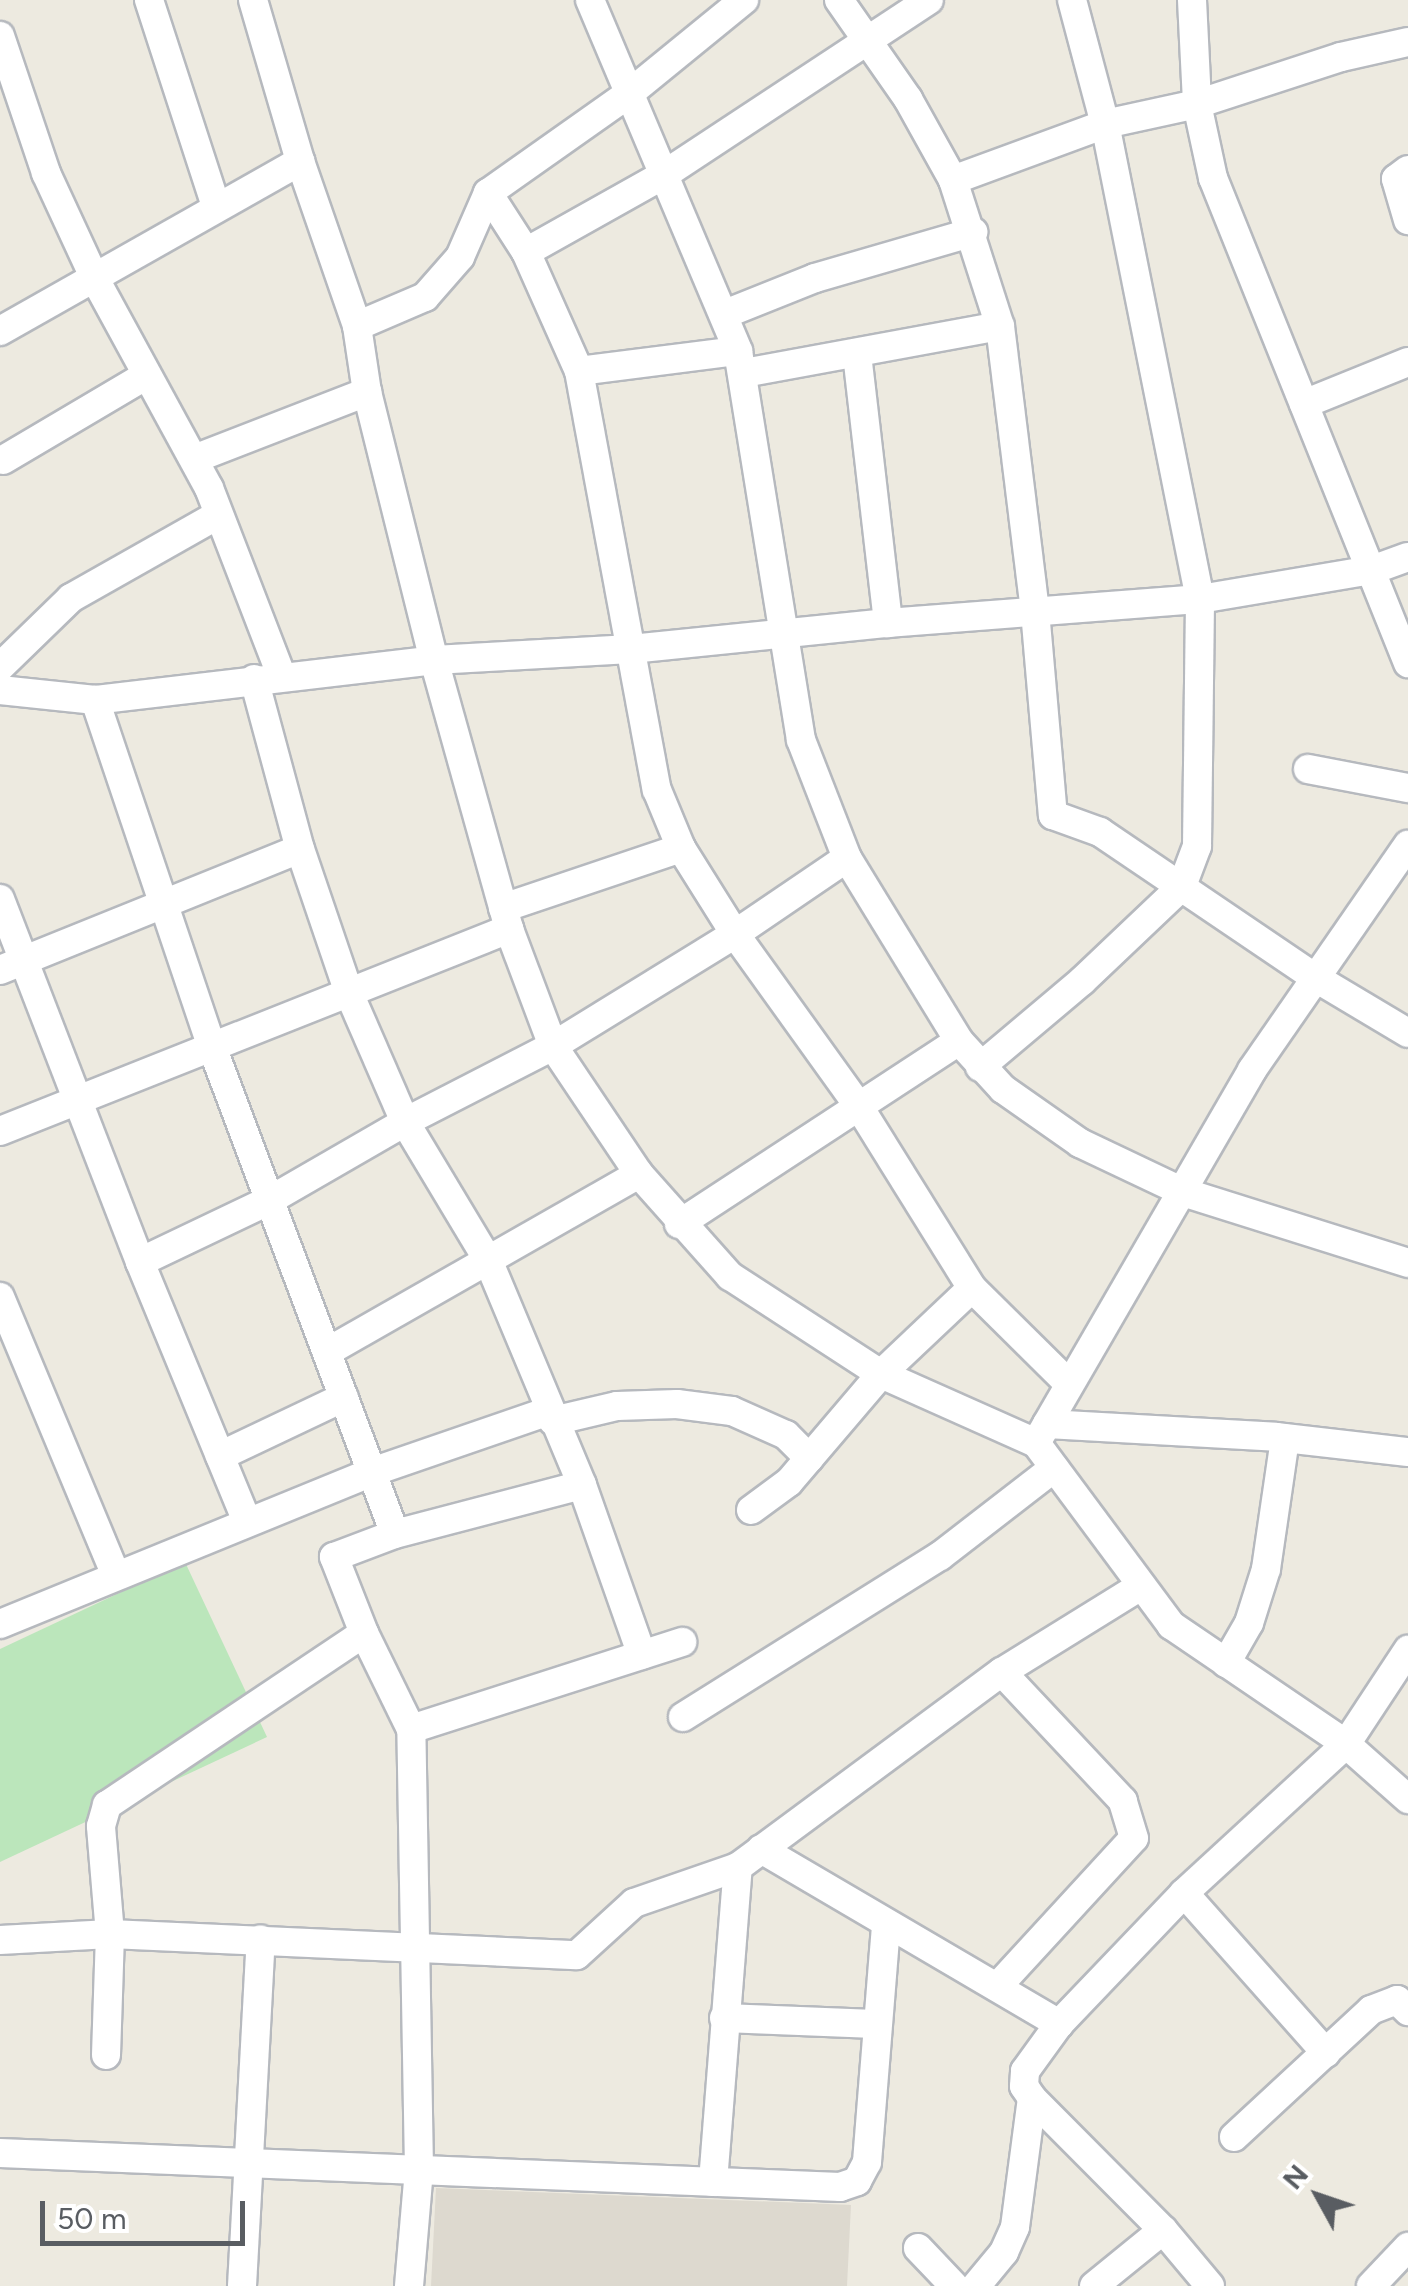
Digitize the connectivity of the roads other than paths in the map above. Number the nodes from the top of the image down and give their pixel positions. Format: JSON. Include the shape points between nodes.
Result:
{"nodes":[{"id":1,"x":149,"y":0,"type":"edge"},
{"id":2,"x":253,"y":0,"type":"edge"},
{"id":3,"x":590,"y":0,"type":"edge"},
{"id":4,"x":744,"y":0,"type":"edge"},
{"id":5,"x":839,"y":0,"type":"edge"},
{"id":6,"x":928,"y":0,"type":"edge"},
{"id":7,"x":1072,"y":0,"type":"edge"},
{"id":8,"x":1192,"y":0,"type":"edge"},
{"id":9,"x":0,"y":36,"type":"edge"},
{"id":10,"x":866,"y":40,"type":"junction"},
{"id":11,"x":1408,"y":42,"type":"edge"},
{"id":12,"x":631,"y":92,"type":"junction"},
{"id":13,"x":1197,"y":104,"type":"junction"},
{"id":14,"x":1106,"y":124,"type":"junction"},
{"id":15,"x":300,"y":162,"type":"junction"},
{"id":16,"x":1408,"y":170,"type":"edge"},
{"id":17,"x":665,"y":174,"type":"junction"},
{"id":18,"x":954,"y":180,"type":"junction"},
{"id":19,"x":488,"y":193,"type":"junction"},
{"id":20,"x":216,"y":206,"type":"junction"},
{"id":21,"x":1408,"y":220,"type":"edge"},
{"id":22,"x":973,"y":232,"type":"junction"},
{"id":23,"x":526,"y":252,"type":"junction"},
{"id":24,"x":95,"y":279,"type":"junction"},
{"id":25,"x":725,"y":314,"type":"junction"},
{"id":26,"x":357,"y":326,"type":"junction"},
{"id":27,"x":1000,"y":326,"type":"junction"},
{"id":28,"x":0,"y":331,"type":"edge"},
{"id":29,"x":857,"y":354,"type":"junction"},
{"id":30,"x":742,"y":362,"type":"junction"},
{"id":31,"x":1408,"y":362,"type":"edge"},
{"id":32,"x":579,"y":371,"type":"junction"},
{"id":33,"x":148,"y":375,"type":"junction"},
{"id":34,"x":367,"y":392,"type":"junction"},
{"id":35,"x":1304,"y":404,"type":"junction"},
{"id":36,"x":194,"y":459,"type":"junction"},
{"id":37,"x":2,"y":460,"type":"dead end"},
{"id":38,"x":218,"y":515,"type":"junction"},
{"id":39,"x":1408,"y":557,"type":"edge"},
{"id":40,"x":1372,"y":570,"type":"junction"},
{"id":41,"x":1200,"y":599,"type":"junction"},
{"id":42,"x":1035,"y":611,"type":"junction"},
{"id":43,"x":888,"y":623,"type":"junction"},
{"id":44,"x":786,"y":633,"type":"junction"},
{"id":45,"x":631,"y":649,"type":"junction"},
{"id":46,"x":434,"y":660,"type":"junction"},
{"id":47,"x":1408,"y":664,"type":"edge"},
{"id":48,"x":0,"y":668,"type":"edge"},
{"id":49,"x":267,"y":677,"type":"junction"},
{"id":50,"x":0,"y":690,"type":"edge"},
{"id":51,"x":95,"y":700,"type":"junction"},
{"id":52,"x":1308,"y":769,"type":"dead end"},
{"id":53,"x":1408,"y":788,"type":"edge"},
{"id":54,"x":1408,"y":845,"type":"edge"},
{"id":55,"x":680,"y":848,"type":"junction"},
{"id":56,"x":300,"y":850,"type":"junction"},
{"id":57,"x":847,"y":858,"type":"junction"},
{"id":58,"x":1182,"y":886,"type":"junction"},
{"id":59,"x":0,"y":899,"type":"edge"},
{"id":60,"x":162,"y":905,"type":"junction"},
{"id":61,"x":506,"y":918,"type":"junction"},
{"id":62,"x":735,"y":934,"type":"junction"},
{"id":63,"x":12,"y":965,"type":"edge"},
{"id":64,"x":1314,"y":977,"type":"junction"},
{"id":65,"x":349,"y":992,"type":"junction"},
{"id":66,"x":1408,"y":1033,"type":"edge"},
{"id":67,"x":959,"y":1041,"type":"junction"},
{"id":68,"x":553,"y":1046,"type":"junction"},
{"id":69,"x":212,"y":1047,"type":"junction"},
{"id":70,"x":980,"y":1068,"type":"junction"},
{"id":71,"x":78,"y":1100,"type":"junction"},
{"id":72,"x":858,"y":1106,"type":"junction"},
{"id":73,"x":405,"y":1122,"type":"junction"},
{"id":74,"x":0,"y":1130,"type":"edge"},
{"id":75,"x":639,"y":1174,"type":"junction"},
{"id":76,"x":1183,"y":1192,"type":"junction"},
{"id":77,"x":270,"y":1200,"type":"junction"},
{"id":78,"x":678,"y":1224,"type":"junction"},
{"id":79,"x":488,"y":1260,"type":"junction"},
{"id":80,"x":140,"y":1262,"type":"junction"},
{"id":81,"x":1408,"y":1263,"type":"edge"},
{"id":82,"x":972,"y":1288,"type":"junction"},
{"id":83,"x":0,"y":1297,"type":"edge"},
{"id":84,"x":327,"y":1352,"type":"junction"},
{"id":85,"x":881,"y":1374,"type":"junction"},
{"id":86,"x":1068,"y":1383,"type":"junction"},
{"id":87,"x":344,"y":1397,"type":"junction"},
{"id":88,"x":551,"y":1416,"type":"junction"},
{"id":89,"x":1042,"y":1434,"type":"junction"},
{"id":90,"x":1285,"y":1438,"type":"junction"},
{"id":91,"x":1408,"y":1452,"type":"edge"},
{"id":92,"x":220,"y":1456,"type":"junction"},
{"id":93,"x":809,"y":1458,"type":"junction"},
{"id":94,"x":1054,"y":1468,"type":"junction"},
{"id":95,"x":372,"y":1472,"type":"junction"},
{"id":96,"x":582,"y":1485,"type":"junction"},
{"id":97,"x":751,"y":1510,"type":"dead end"},
{"id":98,"x":247,"y":1521,"type":"junction"},
{"id":99,"x":395,"y":1534,"type":"junction"},
{"id":100,"x":116,"y":1576,"type":"junction"},
{"id":101,"x":1139,"y":1587,"type":"junction"},
{"id":102,"x":0,"y":1624,"type":"edge"},
{"id":103,"x":364,"y":1633,"type":"junction"},
{"id":104,"x":682,"y":1642,"type":"dead end"},
{"id":105,"x":1408,"y":1650,"type":"edge"},
{"id":106,"x":642,"y":1655,"type":"junction"},
{"id":107,"x":1226,"y":1663,"type":"junction"},
{"id":108,"x":1002,"y":1672,"type":"junction"},
{"id":109,"x":683,"y":1718,"type":"dead end"},
{"id":110,"x":411,"y":1729,"type":"junction"},
{"id":111,"x":1346,"y":1744,"type":"junction"},
{"id":112,"x":1408,"y":1799,"type":"edge"},
{"id":113,"x":761,"y":1849,"type":"junction"},
{"id":114,"x":738,"y":1867,"type":"junction"},
{"id":115,"x":1184,"y":1893,"type":"junction"},
{"id":116,"x":886,"y":1926,"type":"junction"},
{"id":117,"x":110,"y":1934,"type":"junction"},
{"id":118,"x":0,"y":1940,"type":"edge"},
{"id":119,"x":260,"y":1940,"type":"junction"},
{"id":120,"x":416,"y":1948,"type":"junction"},
{"id":121,"x":998,"y":1987,"type":"junction"},
{"id":122,"x":1408,"y":2010,"type":"edge"},
{"id":123,"x":724,"y":2018,"type":"junction"},
{"id":124,"x":875,"y":2024,"type":"junction"},
{"id":125,"x":1060,"y":2024,"type":"junction"},
{"id":126,"x":1326,"y":2053,"type":"junction"},
{"id":127,"x":106,"y":2055,"type":"dead end"},
{"id":128,"x":1032,"y":2098,"type":"junction"},
{"id":129,"x":1234,"y":2137,"type":"dead end"},
{"id":130,"x":0,"y":2153,"type":"edge"},
{"id":131,"x":247,"y":2164,"type":"junction"},
{"id":132,"x":419,"y":2169,"type":"junction"},
{"id":133,"x":714,"y":2182,"type":"junction"},
{"id":134,"x":1163,"y":2230,"type":"junction"},
{"id":135,"x":918,"y":2248,"type":"dead end"},
{"id":136,"x":1408,"y":2248,"type":"edge"},
{"id":137,"x":242,"y":2286,"type":"edge"},
{"id":138,"x":409,"y":2286,"type":"edge"},
{"id":139,"x":954,"y":2286,"type":"edge"},
{"id":140,"x":976,"y":2286,"type":"edge"},
{"id":141,"x":1094,"y":2286,"type":"edge"},
{"id":142,"x":1210,"y":2286,"type":"edge"},
{"id":143,"x":1371,"y":2286,"type":"edge"}],
"edges":[{"from":1,"to":20,"type":"street"},
{"from":2,"to":15,"type":"street"},
{"from":3,"to":12,"type":"street"},
{"from":4,"to":12,"type":"street"},
{"from":5,"to":10,"type":"street"},
{"from":6,"to":10,"type":"street"},
{"from":7,"to":14,"type":"street"},
{"from":8,"to":13,"type":"street"},
{"from":9,"to":24,"type":"street","via":[[42,163]]},
{"from":10,"to":17,"type":"street"},
{"from":10,"to":18,"type":"street"},
{"from":11,"to":13,"type":"street"},
{"from":12,"to":17,"type":"street"},
{"from":12,"to":19,"type":"street"},
{"from":13,"to":14,"type":"street"},
{"from":13,"to":35,"type":"street","via":[[1212,178]]},
{"from":14,"to":18,"type":"street"},
{"from":14,"to":41,"type":"street"},
{"from":15,"to":20,"type":"street"},
{"from":15,"to":26,"type":"street"},
{"from":16,"to":21,"type":"street","via":[[1396,179]]},
{"from":17,"to":23,"type":"street"},
{"from":17,"to":25,"type":"street"},
{"from":18,"to":22,"type":"street"},
{"from":19,"to":23,"type":"street"},
{"from":19,"to":26,"type":"street","via":[[460,258],[442,279],[408,307]]},
{"from":20,"to":24,"type":"street"},
{"from":22,"to":25,"type":"street","via":[[815,278]]},
{"from":22,"to":27,"type":"street"},
{"from":23,"to":32,"type":"street"},
{"from":24,"to":28,"type":"street"},
{"from":24,"to":33,"type":"street"},
{"from":25,"to":30,"type":"street"},
{"from":26,"to":34,"type":"street"},
{"from":27,"to":29,"type":"street"},
{"from":27,"to":42,"type":"street"},
{"from":29,"to":30,"type":"street"},
{"from":29,"to":43,"type":"street"},
{"from":30,"to":32,"type":"street"},
{"from":30,"to":44,"type":"street"},
{"from":31,"to":35,"type":"street"},
{"from":32,"to":45,"type":"street"},
{"from":33,"to":36,"type":"street"},
{"from":33,"to":37,"type":"street"},
{"from":34,"to":36,"type":"street"},
{"from":34,"to":46,"type":"street"},
{"from":35,"to":40,"type":"street"},
{"from":36,"to":38,"type":"street"},
{"from":38,"to":48,"type":"street","via":[[71,598]]},
{"from":38,"to":49,"type":"street"},
{"from":39,"to":40,"type":"street"},
{"from":40,"to":41,"type":"street"},
{"from":40,"to":47,"type":"street"},
{"from":41,"to":42,"type":"street"},
{"from":41,"to":58,"type":"street","via":[[1197,846]]},
{"from":42,"to":43,"type":"street"},
{"from":42,"to":58,"type":"street","via":[[1053,814],[1100,832]]},
{"from":43,"to":44,"type":"street"},
{"from":44,"to":45,"type":"street"},
{"from":44,"to":57,"type":"street","via":[[801,740]]},
{"from":45,"to":46,"type":"street"},
{"from":45,"to":55,"type":"street","via":[[657,790]]},
{"from":46,"to":49,"type":"street"},
{"from":46,"to":61,"type":"street"},
{"from":49,"to":51,"type":"street"},
{"from":49,"to":56,"type":"street"},
{"from":50,"to":51,"type":"street"},
{"from":51,"to":60,"type":"street"},
{"from":52,"to":53,"type":"street"},
{"from":54,"to":64,"type":"street"},
{"from":55,"to":61,"type":"street"},
{"from":55,"to":62,"type":"street"},
{"from":56,"to":60,"type":"street"},
{"from":56,"to":65,"type":"street"},
{"from":57,"to":62,"type":"street"},
{"from":57,"to":67,"type":"street"},
{"from":58,"to":64,"type":"street"},
{"from":58,"to":70,"type":"street"},
{"from":59,"to":63,"type":"street"},
{"from":60,"to":63,"type":"street"},
{"from":60,"to":69,"type":"street"},
{"from":61,"to":65,"type":"street"},
{"from":61,"to":68,"type":"street"},
{"from":62,"to":68,"type":"street"},
{"from":62,"to":72,"type":"street"},
{"from":63,"to":71,"type":"street"},
{"from":64,"to":66,"type":"street"},
{"from":64,"to":76,"type":"street"},
{"from":65,"to":69,"type":"street"},
{"from":65,"to":73,"type":"street"},
{"from":67,"to":70,"type":"street"},
{"from":67,"to":72,"type":"street"},
{"from":68,"to":73,"type":"street"},
{"from":68,"to":75,"type":"street"},
{"from":69,"to":71,"type":"street"},
{"from":69,"to":77,"type":"street"},
{"from":70,"to":76,"type":"street","via":[[1065,1135]]},
{"from":71,"to":74,"type":"street"},
{"from":71,"to":80,"type":"street"},
{"from":72,"to":78,"type":"street"},
{"from":72,"to":82,"type":"street"},
{"from":73,"to":77,"type":"street"},
{"from":73,"to":79,"type":"street"},
{"from":75,"to":78,"type":"street"},
{"from":75,"to":79,"type":"street"},
{"from":76,"to":81,"type":"street"},
{"from":76,"to":86,"type":"street"},
{"from":77,"to":80,"type":"street"},
{"from":77,"to":84,"type":"street"},
{"from":78,"to":85,"type":"street","via":[[730,1276]]},
{"from":79,"to":84,"type":"street"},
{"from":79,"to":88,"type":"street"},
{"from":80,"to":92,"type":"street"},
{"from":82,"to":85,"type":"street"},
{"from":82,"to":86,"type":"street"},
{"from":83,"to":100,"type":"street"},
{"from":84,"to":87,"type":"street"},
{"from":85,"to":89,"type":"street"},
{"from":85,"to":93,"type":"street"},
{"from":86,"to":89,"type":"street"},
{"from":87,"to":92,"type":"street"},
{"from":87,"to":95,"type":"street"},
{"from":88,"to":93,"type":"street","via":[[677,1404],[732,1411],[786,1435]]},
{"from":88,"to":95,"type":"street"},
{"from":88,"to":96,"type":"street"},
{"from":89,"to":90,"type":"street"},
{"from":89,"to":94,"type":"street"},
{"from":90,"to":91,"type":"street"},
{"from":90,"to":107,"type":"street","via":[[1266,1570],[1250,1623]]},
{"from":92,"to":98,"type":"street"},
{"from":93,"to":97,"type":"street","via":[[790,1482]]},
{"from":94,"to":101,"type":"street"},
{"from":94,"to":109,"type":"street","via":[[940,1556]]},
{"from":95,"to":98,"type":"street"},
{"from":95,"to":99,"type":"street"},
{"from":96,"to":99,"type":"street"},
{"from":96,"to":106,"type":"street"},
{"from":98,"to":100,"type":"street"},
{"from":99,"to":103,"type":"street","via":[[334,1557]]},
{"from":100,"to":102,"type":"street"},
{"from":101,"to":107,"type":"street","via":[[1171,1625]]},
{"from":101,"to":108,"type":"street"},
{"from":103,"to":110,"type":"street"},
{"from":103,"to":117,"type":"street","via":[[106,1805],[101,1826]]},
{"from":104,"to":106,"type":"street"},
{"from":105,"to":111,"type":"street"},
{"from":106,"to":110,"type":"street"},
{"from":107,"to":111,"type":"street"},
{"from":108,"to":113,"type":"street"},
{"from":108,"to":121,"type":"street","via":[[1122,1801],[1134,1838]]},
{"from":110,"to":120,"type":"street"},
{"from":111,"to":112,"type":"street"},
{"from":111,"to":115,"type":"street"},
{"from":113,"to":114,"type":"street"},
{"from":113,"to":116,"type":"street"},
{"from":114,"to":120,"type":"street","via":[[634,1904],[578,1955]]},
{"from":114,"to":123,"type":"street"},
{"from":115,"to":125,"type":"street"},
{"from":115,"to":126,"type":"street"},
{"from":116,"to":121,"type":"street"},
{"from":116,"to":124,"type":"street"},
{"from":117,"to":118,"type":"street"},
{"from":117,"to":119,"type":"street"},
{"from":117,"to":127,"type":"street"},
{"from":119,"to":120,"type":"street"},
{"from":119,"to":131,"type":"street"},
{"from":120,"to":132,"type":"street"},
{"from":121,"to":125,"type":"street"},
{"from":122,"to":126,"type":"street","via":[[1397,2000],[1371,2010]]},
{"from":123,"to":124,"type":"street"},
{"from":123,"to":133,"type":"street"},
{"from":124,"to":133,"type":"street","via":[[866,2162],[857,2181],[840,2187]]},
{"from":125,"to":128,"type":"street","via":[[1024,2071]]},
{"from":126,"to":129,"type":"street"},
{"from":128,"to":134,"type":"street"},
{"from":128,"to":140,"type":"street","via":[[1015,2227]]},
{"from":130,"to":131,"type":"street"},
{"from":131,"to":132,"type":"street"},
{"from":131,"to":137,"type":"street"},
{"from":132,"to":133,"type":"street"},
{"from":132,"to":138,"type":"street"},
{"from":134,"to":141,"type":"street"},
{"from":134,"to":142,"type":"street"},
{"from":135,"to":139,"type":"street"},
{"from":136,"to":143,"type":"street"}]}
